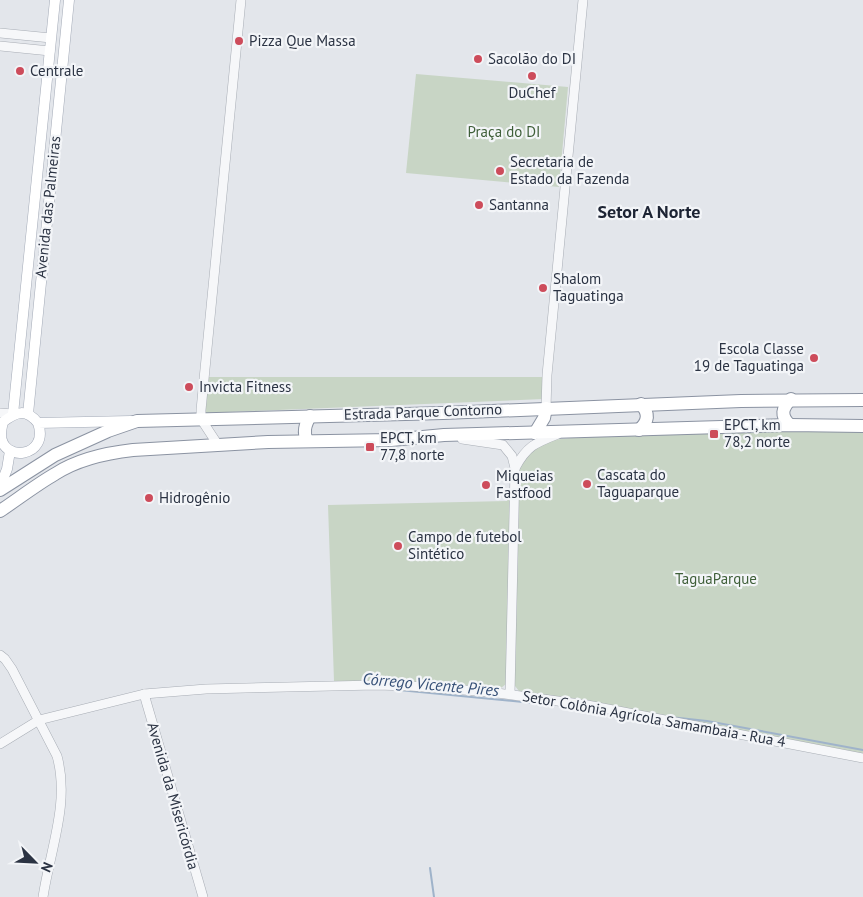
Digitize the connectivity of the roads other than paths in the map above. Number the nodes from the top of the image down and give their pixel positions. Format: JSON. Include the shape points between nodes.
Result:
{"nodes":[{"id":1,"x":55,"y":0,"type":"edge"},
{"id":2,"x":69,"y":0,"type":"edge"},
{"id":3,"x":583,"y":0,"type":"edge"},
{"id":4,"x":241,"y":2,"type":"edge"},
{"id":5,"x":0,"y":33,"type":"edge"},
{"id":6,"x":51,"y":38,"type":"junction"},
{"id":7,"x":0,"y":46,"type":"edge"},
{"id":8,"x":50,"y":51,"type":"junction"},
{"id":9,"x":45,"y":101,"type":"junction"},
{"id":10,"x":59,"y":101,"type":"junction"},
{"id":11,"x":40,"y":166,"type":"junction"},
{"id":12,"x":52,"y":168,"type":"junction"},
{"id":13,"x":34,"y":217,"type":"junction"},
{"id":14,"x":46,"y":220,"type":"junction"},
{"id":15,"x":28,"y":277,"type":"junction"},
{"id":16,"x":40,"y":295,"type":"junction"},
{"id":17,"x":18,"y":374,"type":"junction"},
{"id":18,"x":31,"y":379,"type":"junction"},
{"id":19,"x":791,"y":399,"type":"junction"},
{"id":20,"x":863,"y":400,"type":"edge"},
{"id":21,"x":641,"y":404,"type":"junction"},
{"id":22,"x":546,"y":408,"type":"junction"},
{"id":23,"x":0,"y":413,"type":"edge"},
{"id":24,"x":13,"y":414,"type":"junction"},
{"id":25,"x":28,"y":414,"type":"junction"},
{"id":26,"x":310,"y":416,"type":"junction"},
{"id":27,"x":201,"y":419,"type":"junction"},
{"id":28,"x":136,"y":421,"type":"junction"},
{"id":29,"x":38,"y":423,"type":"junction"},
{"id":30,"x":790,"y":425,"type":"junction"},
{"id":31,"x":863,"y":426,"type":"edge"},
{"id":32,"x":639,"y":430,"type":"junction"},
{"id":33,"x":562,"y":432,"type":"junction"},
{"id":34,"x":535,"y":433,"type":"junction"},
{"id":35,"x":0,"y":435,"type":"edge"},
{"id":36,"x":444,"y":435,"type":"junction"},
{"id":37,"x":307,"y":441,"type":"junction"},
{"id":38,"x":218,"y":445,"type":"junction"},
{"id":39,"x":10,"y":451,"type":"junction"},
{"id":40,"x":515,"y":468,"type":"junction"},
{"id":41,"x":0,"y":486,"type":"edge"},
{"id":42,"x":0,"y":490,"type":"edge"},
{"id":43,"x":0,"y":511,"type":"edge"},
{"id":44,"x":0,"y":655,"type":"edge"},
{"id":45,"x":510,"y":694,"type":"junction"},
{"id":46,"x":145,"y":698,"type":"junction"},
{"id":47,"x":39,"y":720,"type":"junction"},
{"id":48,"x":0,"y":744,"type":"edge"},
{"id":49,"x":863,"y":758,"type":"edge"},
{"id":50,"x":43,"y":897,"type":"edge"},
{"id":51,"x":202,"y":897,"type":"edge"}],
"edges":[{"from":1,"to":6,"type":"main road","name":"Avenida das Palmeiras"},
{"from":2,"to":10,"type":"main road","name":"Avenida das Palmeiras"},
{"from":3,"to":22,"type":"street"},
{"from":4,"to":27,"type":"street"},
{"from":5,"to":6,"type":"street"},
{"from":6,"to":8,"type":"main road","name":"Avenida das Palmeiras"},
{"from":7,"to":8,"type":"street"},
{"from":8,"to":9,"type":"main road","name":"Avenida das Palmeiras"},
{"from":9,"to":10,"type":"main road","via":[[50,106]]},
{"from":9,"to":11,"type":"main road","name":"Avenida das Palmeiras"},
{"from":10,"to":12,"type":"main road","name":"Avenida das Palmeiras"},
{"from":11,"to":12,"type":"main road","via":[[47,161]]},
{"from":11,"to":13,"type":"main road","name":"Avenida das Palmeiras"},
{"from":12,"to":14,"type":"main road","name":"Avenida das Palmeiras"},
{"from":13,"to":14,"type":"main road","via":[[39,224]]},
{"from":13,"to":15,"type":"main road","name":"Avenida das Palmeiras"},
{"from":14,"to":16,"type":"main road","name":"Avenida das Palmeiras"},
{"from":15,"to":16,"type":"main road","via":[[34,275]]},
{"from":15,"to":17,"type":"main road","name":"Avenida das Palmeiras"},
{"from":16,"to":18,"type":"main road","name":"Avenida das Palmeiras"},
{"from":17,"to":18,"type":"main road","via":[[23,382]]},
{"from":17,"to":24,"type":"main road","name":"Avenida das Palmeiras"},
{"from":18,"to":25,"type":"main road","name":"Avenida das Palmeiras"},
{"from":19,"to":20,"type":"highway","name":"Estrada Parque Contorno"},
{"from":19,"to":21,"type":"highway","name":"Estrada Parque Contorno"},
{"from":19,"to":30,"type":"highway","via":[[783,415]]},
{"from":21,"to":22,"type":"highway","name":"Estrada Parque Contorno"},
{"from":21,"to":32,"type":"highway","via":[[648,417]]},
{"from":22,"to":26,"type":"highway","name":"Estrada Parque Contorno"},
{"from":22,"to":34,"type":"highway"},
{"from":23,"to":24,"type":"street"},
{"from":24,"to":25,"type":"main road"},
{"from":24,"to":35,"type":"main road","via":[[3,422]]},
{"from":25,"to":29,"type":"main road"},
{"from":26,"to":27,"type":"highway","name":"Estrada Parque Contorno"},
{"from":26,"to":37,"type":"highway","via":[[304,433]]},
{"from":27,"to":28,"type":"highway","name":"Estrada Parque Contorno"},
{"from":27,"to":38,"type":"street"},
{"from":28,"to":29,"type":"main road"},
{"from":28,"to":42,"type":"highway","name":"Estrada Parque Contorno","via":[[55,455]]},
{"from":29,"to":39,"type":"main road","via":[[40,440],[35,447],[19,454]]},
{"from":30,"to":31,"type":"highway","name":"Estrada Parque Contorno"},
{"from":30,"to":32,"type":"highway","name":"Estrada Parque Contorno"},
{"from":32,"to":33,"type":"highway","name":"Estrada Parque Contorno"},
{"from":33,"to":34,"type":"highway","name":"Estrada Parque Contorno"},
{"from":33,"to":40,"type":"street","via":[[534,443]]},
{"from":34,"to":36,"type":"highway","name":"Estrada Parque Contorno"},
{"from":35,"to":39,"type":"main road","via":[[3,445]]},
{"from":36,"to":37,"type":"highway","name":"Estrada Parque Contorno","via":[[391,440]]},
{"from":36,"to":40,"type":"street","via":[[503,446],[512,456]]},
{"from":37,"to":38,"type":"highway","name":"Estrada Parque Contorno"},
{"from":38,"to":43,"type":"highway","name":"Estrada Parque Contorno","via":[[133,450],[87,459],[56,473]]},
{"from":39,"to":41,"type":"main road"},
{"from":40,"to":45,"type":"street"},
{"from":44,"to":47,"type":"street","via":[[12,669]]},
{"from":45,"to":46,"type":"street","name":"Setor Colônia Agrícola Samambaia - Rua 4","via":[[376,685],[206,689]]},
{"from":45,"to":49,"type":"street","name":"Setor Colônia Agrícola Samambaia - Rua 4","via":[[596,707]]},
{"from":46,"to":47,"type":"street","name":"Setor Colônia Agrícola Samambaia - Rua 4","via":[[132,697]]},
{"from":46,"to":51,"type":"street","name":"Avenida da Misericórdia"},
{"from":47,"to":48,"type":"street","name":"Setor Colônia Agrícola Samambaia - Rua 4"},
{"from":47,"to":50,"type":"street","via":[[58,756],[62,776],[60,816]]}]}
